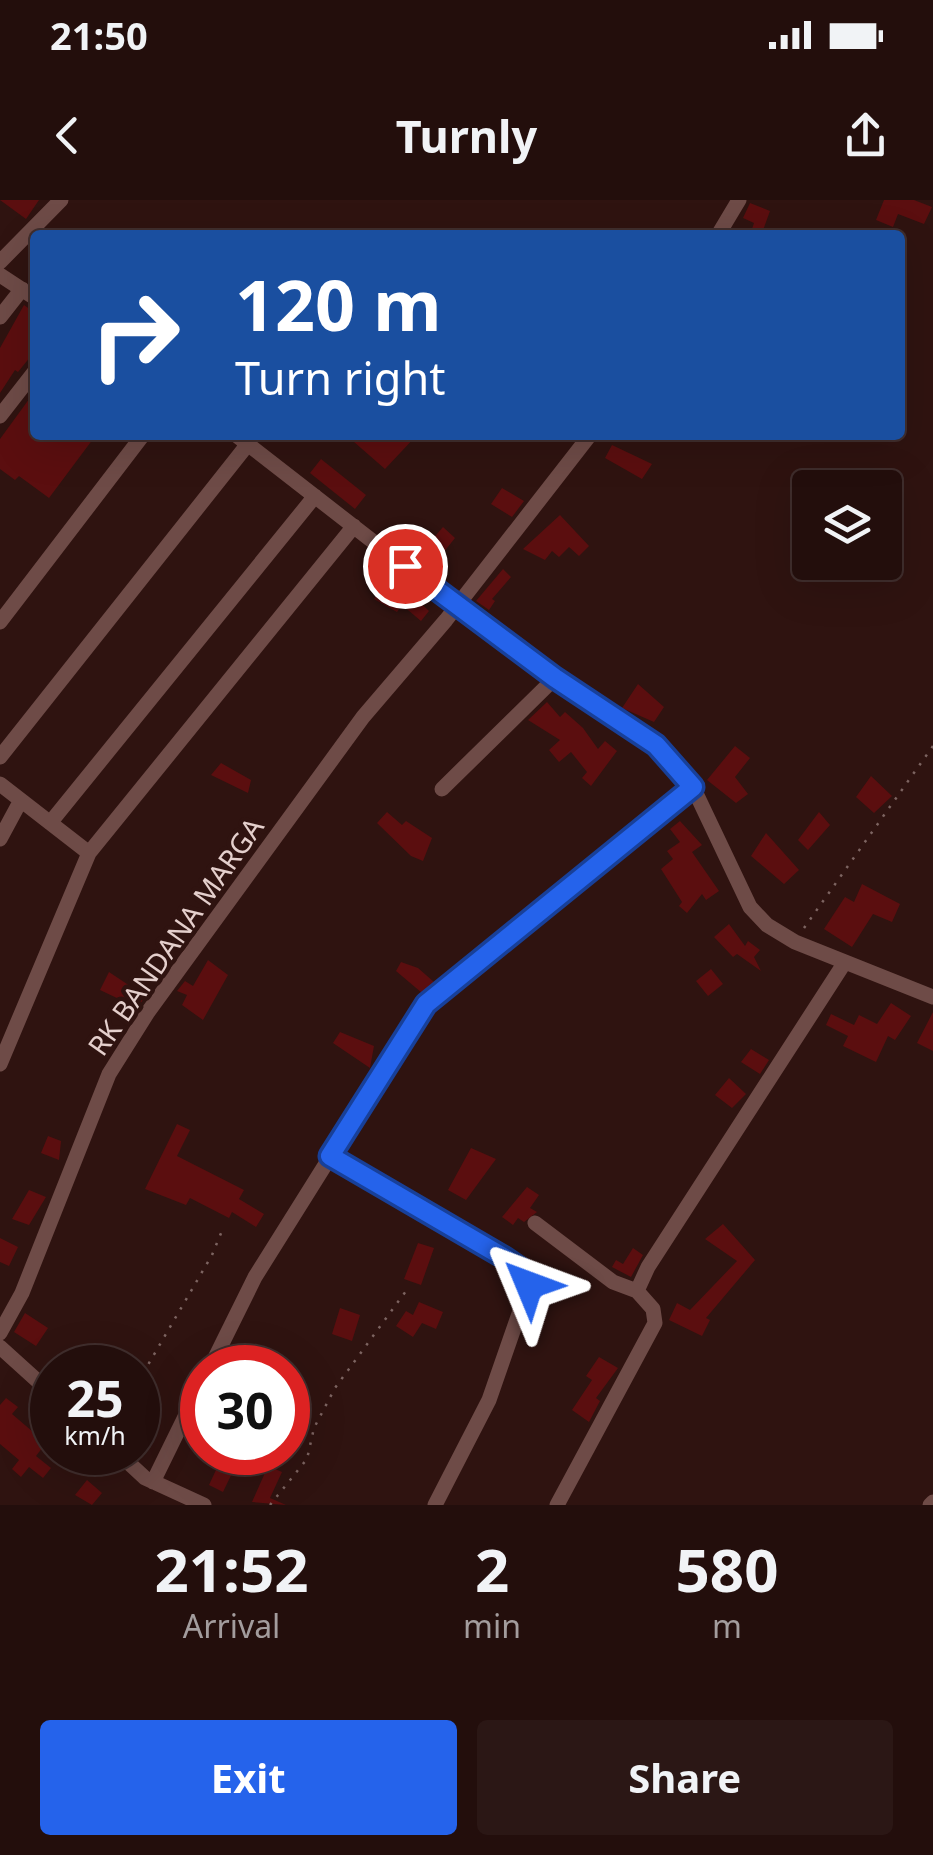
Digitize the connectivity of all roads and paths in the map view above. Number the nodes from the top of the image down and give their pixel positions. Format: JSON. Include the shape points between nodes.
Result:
{"nodes":[{"id":1,"x":61,"y":200,"type":"edge"},
{"id":2,"x":739,"y":200,"type":"edge"},
{"id":3,"x":31,"y":230,"type":"edge"},
{"id":4,"x":721,"y":230,"type":"edge"},
{"id":5,"x":30,"y":232,"type":"edge"},
{"id":6,"x":0,"y":262,"type":"edge"},
{"id":7,"x":0,"y":276,"type":"edge"},
{"id":8,"x":28,"y":293,"type":"edge"},
{"id":9,"x":0,"y":317,"type":"edge"},
{"id":10,"x":30,"y":377,"type":"edge"},
{"id":11,"x":0,"y":416,"type":"edge"},
{"id":12,"x":139,"y":440,"type":"edge"},
{"id":13,"x":242,"y":440,"type":"edge"},
{"id":14,"x":586,"y":440,"type":"edge"},
{"id":15,"x":314,"y":496,"type":"junction"},
{"id":16,"x":354,"y":526,"type":"junction"},
{"id":17,"x":456,"y":606,"type":"junction"},
{"id":18,"x":0,"y":622,"type":"edge"},
{"id":19,"x":555,"y":678,"type":"junction"},
{"id":20,"x":933,"y":746,"type":"edge"},
{"id":21,"x":0,"y":756,"type":"edge"},
{"id":22,"x":0,"y":784,"type":"edge"},
{"id":23,"x":693,"y":787,"type":"junction"},
{"id":24,"x":442,"y":790,"type":"dead end"},
{"id":25,"x":21,"y":800,"type":"junction"},
{"id":26,"x":50,"y":823,"type":"junction"},
{"id":27,"x":0,"y":839,"type":"edge"},
{"id":28,"x":89,"y":853,"type":"junction"},
{"id":29,"x":795,"y":942,"type":"junction"},
{"id":30,"x":844,"y":962,"type":"junction"},
{"id":31,"x":933,"y":997,"type":"edge"},
{"id":32,"x":0,"y":1064,"type":"edge"},
{"id":33,"x":330,"y":1156,"type":"junction"},
{"id":34,"x":535,"y":1223,"type":"dead end"},
{"id":35,"x":224,"y":1226,"type":"dead end"},
{"id":36,"x":637,"y":1290,"type":"junction"},
{"id":37,"x":406,"y":1291,"type":"dead end"},
{"id":38,"x":0,"y":1333,"type":"edge"},
{"id":39,"x":160,"y":1345,"type":"edge"},
{"id":40,"x":221,"y":1345,"type":"edge"},
{"id":41,"x":0,"y":1347,"type":"edge"},
{"id":42,"x":30,"y":1374,"type":"edge"},
{"id":43,"x":180,"y":1428,"type":"edge"},
{"id":44,"x":145,"y":1475,"type":"edge"},
{"id":45,"x":154,"y":1482,"type":"junction"},
{"id":46,"x":204,"y":1505,"type":"edge"},
{"id":47,"x":270,"y":1505,"type":"edge"},
{"id":48,"x":434,"y":1505,"type":"edge"},
{"id":49,"x":557,"y":1505,"type":"edge"}],
"edges":[{"from":1,"to":3,"type":"street"},
{"from":2,"to":4,"type":"street"},
{"from":5,"to":6,"type":"street"},
{"from":7,"to":8,"type":"street"},
{"from":8,"to":9,"type":"street"},
{"from":10,"to":11,"type":"street"},
{"from":12,"to":18,"type":"street"},
{"from":13,"to":15,"type":"street"},
{"from":13,"to":21,"type":"street"},
{"from":14,"to":17,"type":"street","name":"RK BANDANA MARGA"},
{"from":15,"to":16,"type":"street"},
{"from":15,"to":26,"type":"street"},
{"from":16,"to":17,"type":"street"},
{"from":16,"to":28,"type":"street"},
{"from":17,"to":19,"type":"street"},
{"from":17,"to":38,"type":"street","name":"RK BANDANA MARGA","via":[[304,796],[109,1074]]},
{"from":19,"to":23,"type":"street","via":[[656,745]]},
{"from":19,"to":24,"type":"street"},
{"from":20,"to":29,"type":"path"},
{"from":22,"to":25,"type":"street"},
{"from":23,"to":29,"type":"street","via":[[750,907]]},
{"from":23,"to":33,"type":"street","via":[[426,1004]]},
{"from":25,"to":26,"type":"street"},
{"from":25,"to":27,"type":"street"},
{"from":26,"to":28,"type":"street"},
{"from":28,"to":32,"type":"street"},
{"from":29,"to":30,"type":"street"},
{"from":30,"to":31,"type":"street"},
{"from":30,"to":36,"type":"street"},
{"from":33,"to":40,"type":"street"},
{"from":33,"to":48,"type":"street","via":[[505,1258],[524,1271],[529,1285],[489,1400]]},
{"from":34,"to":36,"type":"street","via":[[614,1282]]},
{"from":35,"to":39,"type":"path"},
{"from":36,"to":49,"type":"street","via":[[655,1323]]},
{"from":37,"to":47,"type":"path","via":[[335,1388],[314,1428],[307,1460]]},
{"from":41,"to":42,"type":"street"},
{"from":43,"to":45,"type":"street"},
{"from":44,"to":45,"type":"street"},
{"from":45,"to":46,"type":"street"}]}
